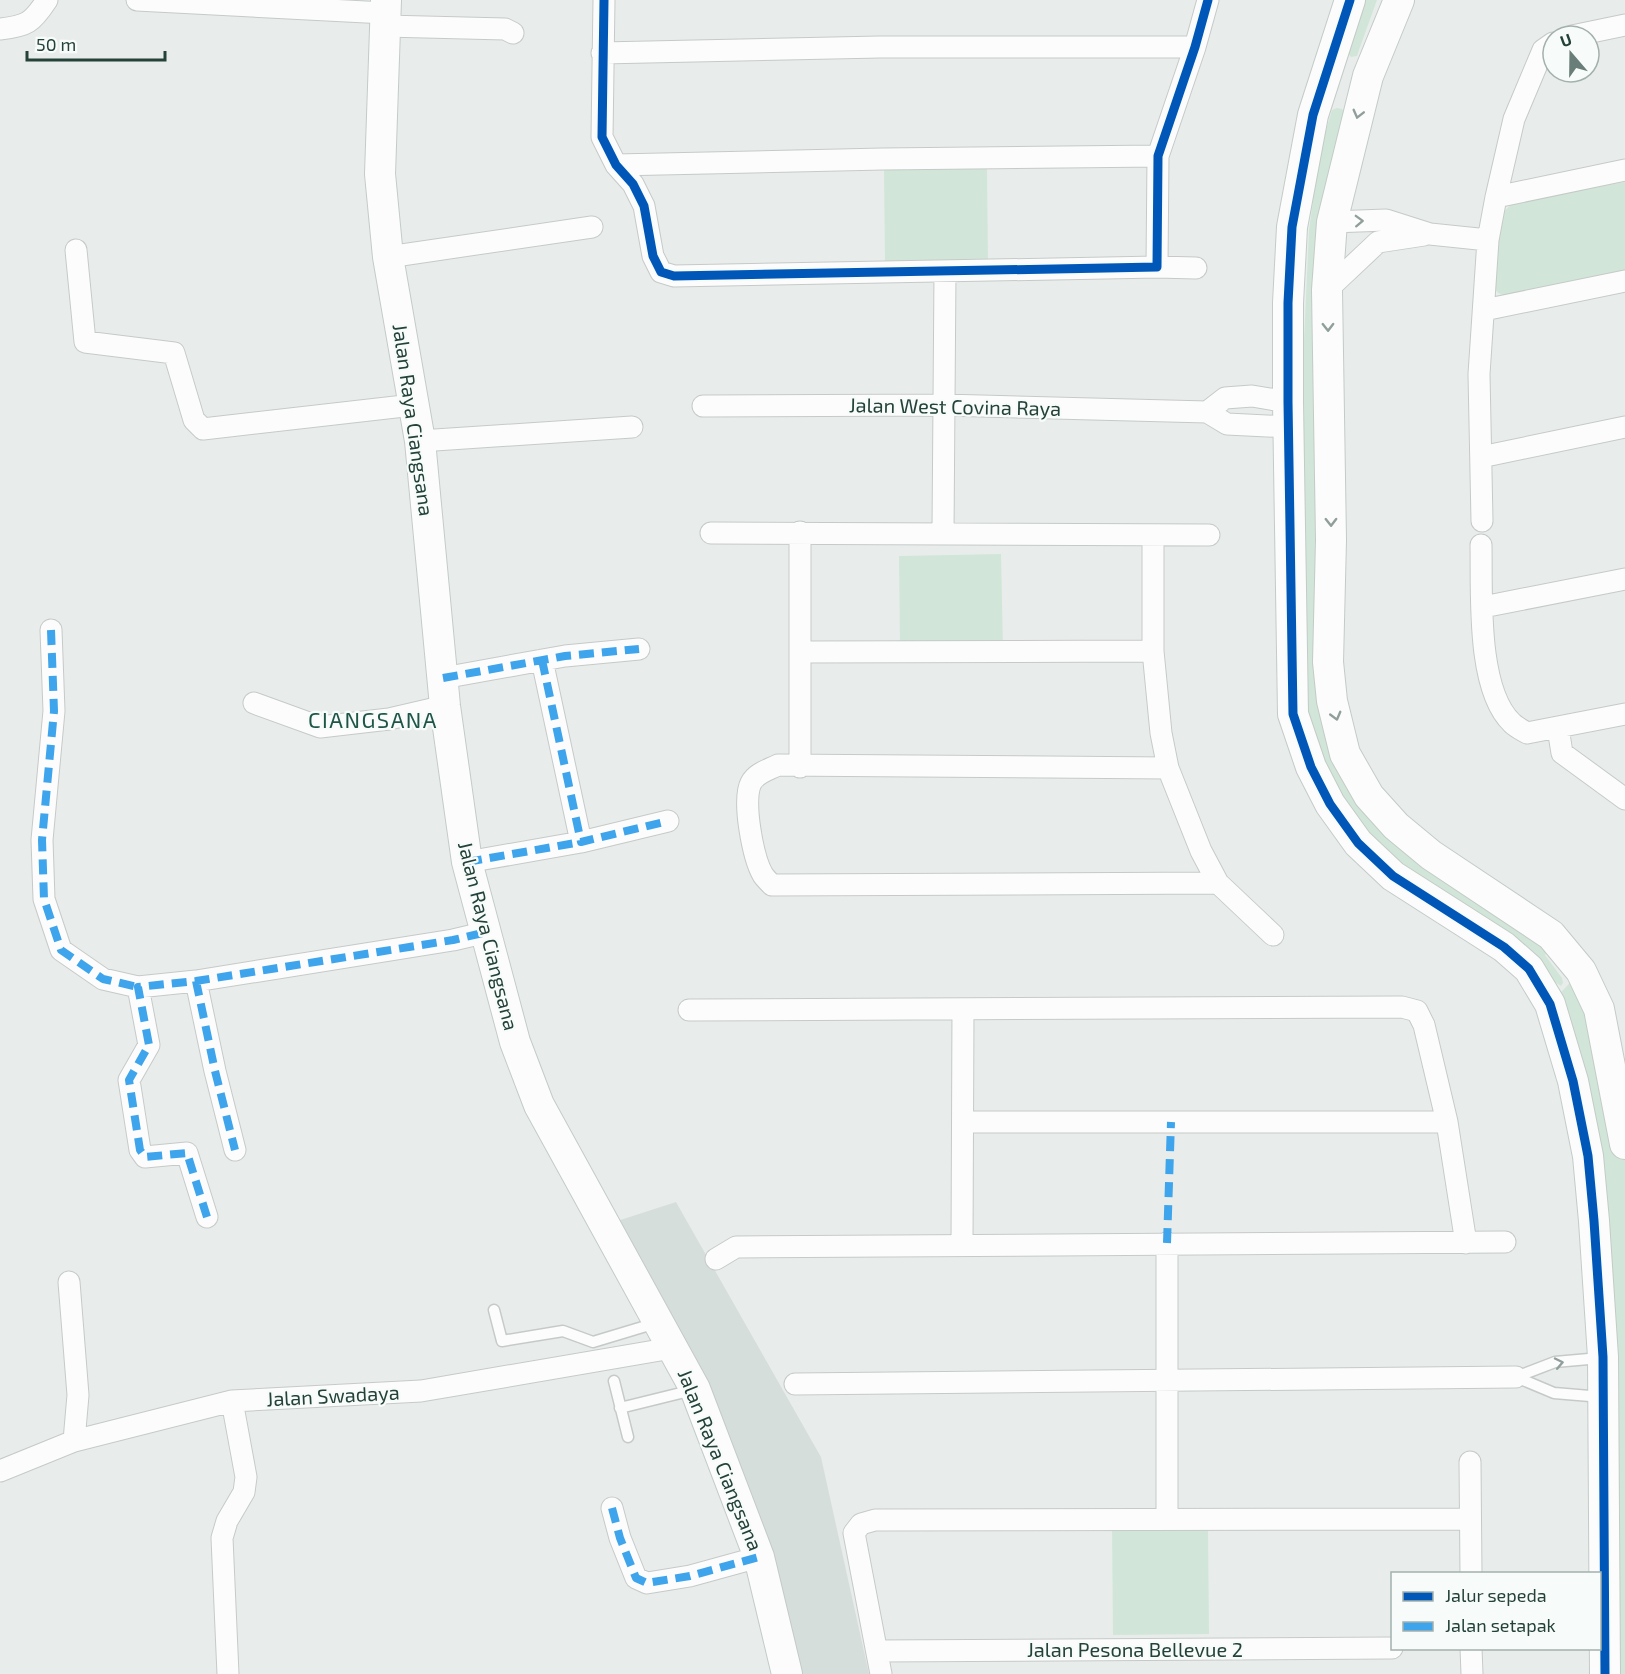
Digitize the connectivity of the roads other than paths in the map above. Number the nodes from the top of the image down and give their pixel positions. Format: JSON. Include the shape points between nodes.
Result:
{"nodes":[{"id":1,"x":47,"y":0,"type":"edge"},
{"id":2,"x":137,"y":0,"type":"edge"},
{"id":3,"x":604,"y":0,"type":"edge"},
{"id":4,"x":1208,"y":0,"type":"edge"},
{"id":5,"x":1350,"y":0,"type":"edge"},
{"id":6,"x":1399,"y":0,"type":"edge"},
{"id":7,"x":385,"y":13,"type":"edge"},
{"id":8,"x":1625,"y":25,"type":"edge"},
{"id":9,"x":0,"y":29,"type":"edge"},
{"id":10,"x":1601,"y":30,"type":"edge"},
{"id":11,"x":513,"y":33,"type":"dead end"},
{"id":12,"x":1195,"y":47,"type":"junction"},
{"id":13,"x":602,"y":53,"type":"junction"},
{"id":14,"x":1541,"y":55,"type":"edge"},
{"id":15,"x":1329,"y":62,"type":"junction"},
{"id":16,"x":1368,"y":76,"type":"junction"},
{"id":17,"x":1158,"y":156,"type":"junction"},
{"id":18,"x":616,"y":165,"type":"junction"},
{"id":19,"x":1625,"y":170,"type":"edge"},
{"id":20,"x":1496,"y":197,"type":"junction"},
{"id":21,"x":1332,"y":222,"type":"junction"},
{"id":22,"x":592,"y":227,"type":"dead end"},
{"id":23,"x":1430,"y":234,"type":"junction"},
{"id":24,"x":1488,"y":240,"type":"junction"},
{"id":25,"x":76,"y":250,"type":"dead end"},
{"id":26,"x":388,"y":257,"type":"junction"},
{"id":27,"x":1157,"y":267,"type":"junction"},
{"id":28,"x":1196,"y":268,"type":"dead end"},
{"id":29,"x":945,"y":271,"type":"junction"},
{"id":30,"x":1625,"y":281,"type":"edge"},
{"id":31,"x":1327,"y":290,"type":"junction"},
{"id":32,"x":1484,"y":310,"type":"junction"},
{"id":33,"x":413,"y":405,"type":"junction"},
{"id":34,"x":944,"y":405,"type":"junction"},
{"id":35,"x":703,"y":406,"type":"dead end"},
{"id":36,"x":1207,"y":412,"type":"junction"},
{"id":37,"x":1289,"y":414,"type":"junction"},
{"id":38,"x":632,"y":427,"type":"dead end"},
{"id":39,"x":1625,"y":427,"type":"edge"},
{"id":40,"x":420,"y":441,"type":"junction"},
{"id":41,"x":1481,"y":457,"type":"junction"},
{"id":42,"x":1482,"y":521,"type":"dead end"},
{"id":43,"x":800,"y":532,"type":"junction"},
{"id":44,"x":943,"y":532,"type":"junction"},
{"id":45,"x":711,"y":533,"type":"dead end"},
{"id":46,"x":1153,"y":535,"type":"junction"},
{"id":47,"x":1209,"y":535,"type":"dead end"},
{"id":48,"x":1481,"y":545,"type":"dead end"},
{"id":49,"x":1625,"y":579,"type":"edge"},
{"id":50,"x":1483,"y":607,"type":"junction"},
{"id":51,"x":51,"y":630,"type":"dead end"},
{"id":52,"x":639,"y":649,"type":"dead end"},
{"id":53,"x":1154,"y":651,"type":"junction"},
{"id":54,"x":800,"y":652,"type":"junction"},
{"id":55,"x":542,"y":660,"type":"junction"},
{"id":56,"x":444,"y":692,"type":"junction"},
{"id":57,"x":254,"y":703,"type":"dead end"},
{"id":58,"x":1625,"y":714,"type":"edge"},
{"id":59,"x":1558,"y":728,"type":"junction"},
{"id":60,"x":800,"y":767,"type":"junction"},
{"id":61,"x":1168,"y":768,"type":"junction"},
{"id":62,"x":1625,"y":799,"type":"edge"},
{"id":63,"x":668,"y":821,"type":"dead end"},
{"id":64,"x":581,"y":842,"type":"junction"},
{"id":65,"x":467,"y":862,"type":"junction"},
{"id":66,"x":1218,"y":883,"type":"junction"},
{"id":67,"x":487,"y":932,"type":"junction"},
{"id":68,"x":1273,"y":935,"type":"dead end"},
{"id":69,"x":1581,"y":971,"type":"junction"},
{"id":70,"x":196,"y":981,"type":"junction"},
{"id":71,"x":138,"y":987,"type":"junction"},
{"id":72,"x":1551,"y":1004,"type":"junction"},
{"id":73,"x":963,"y":1009,"type":"junction"},
{"id":74,"x":689,"y":1010,"type":"dead end"},
{"id":75,"x":963,"y":1122,"type":"junction"},
{"id":76,"x":1447,"y":1122,"type":"junction"},
{"id":77,"x":1625,"y":1144,"type":"edge"},
{"id":78,"x":235,"y":1150,"type":"dead end"},
{"id":79,"x":207,"y":1217,"type":"dead end"},
{"id":80,"x":1505,"y":1242,"type":"dead end"},
{"id":81,"x":1466,"y":1243,"type":"junction"},
{"id":82,"x":1167,"y":1244,"type":"junction"},
{"id":83,"x":962,"y":1245,"type":"junction"},
{"id":84,"x":716,"y":1259,"type":"dead end"},
{"id":85,"x":69,"y":1282,"type":"dead end"},
{"id":86,"x":494,"y":1310,"type":"dead end"},
{"id":87,"x":666,"y":1335,"type":"junction"},
{"id":88,"x":1603,"y":1357,"type":"junction"},
{"id":89,"x":1516,"y":1377,"type":"junction"},
{"id":90,"x":614,"y":1381,"type":"dead end"},
{"id":91,"x":1168,"y":1381,"type":"junction"},
{"id":92,"x":795,"y":1384,"type":"dead end"},
{"id":93,"x":695,"y":1389,"type":"junction"},
{"id":94,"x":1602,"y":1397,"type":"junction"},
{"id":95,"x":232,"y":1401,"type":"junction"},
{"id":96,"x":620,"y":1408,"type":"junction"},
{"id":97,"x":628,"y":1437,"type":"dead end"},
{"id":98,"x":74,"y":1441,"type":"junction"},
{"id":99,"x":1470,"y":1462,"type":"dead end"},
{"id":100,"x":0,"y":1471,"type":"edge"},
{"id":101,"x":612,"y":1508,"type":"dead end"},
{"id":102,"x":1167,"y":1518,"type":"junction"},
{"id":103,"x":1470,"y":1519,"type":"junction"},
{"id":104,"x":759,"y":1557,"type":"junction"},
{"id":105,"x":1471,"y":1572,"type":"edge"},
{"id":106,"x":1391,"y":1648,"type":"edge"},
{"id":107,"x":1471,"y":1650,"type":"edge"},
{"id":108,"x":878,"y":1651,"type":"junction"},
{"id":109,"x":228,"y":1674,"type":"edge"},
{"id":110,"x":787,"y":1674,"type":"edge"},
{"id":111,"x":881,"y":1674,"type":"edge"},
{"id":112,"x":1472,"y":1674,"type":"edge"},
{"id":113,"x":1605,"y":1674,"type":"edge"}],
"edges":[{"from":1,"to":9,"type":"street","via":[[36,17],[24,25]]},
{"from":2,"to":7,"type":"street"},
{"from":3,"to":13,"type":"street"},
{"from":4,"to":12,"type":"street"},
{"from":5,"to":15,"type":"street"},
{"from":6,"to":16,"type":"street"},
{"from":7,"to":11,"type":"street","via":[[505,28]]},
{"from":7,"to":26,"type":"street","name":"Jalan Raya Ciangsana","via":[[380,174]]},
{"from":8,"to":10,"type":"street"},
{"from":12,"to":13,"type":"street","via":[[880,47]]},
{"from":12,"to":17,"type":"street"},
{"from":13,"to":18,"type":"street","via":[[602,138]]},
{"from":14,"to":20,"type":"street","via":[[1514,118]]},
{"from":15,"to":16,"type":"street"},
{"from":15,"to":37,"type":"street","via":[[1313,115],[1292,227]]},
{"from":16,"to":21,"type":"street","one_way":true},
{"from":17,"to":18,"type":"street"},
{"from":17,"to":27,"type":"street"},
{"from":18,"to":29,"type":"street","via":[[633,184],[644,206],[653,256],[661,272],[674,276]]},
{"from":19,"to":20,"type":"street"},
{"from":20,"to":24,"type":"street"},
{"from":21,"to":23,"type":"street","one_way":true,"via":[[1386,220]]},
{"from":21,"to":31,"type":"street"},
{"from":22,"to":26,"type":"street"},
{"from":23,"to":24,"type":"street"},
{"from":23,"to":31,"type":"street","via":[[1378,242]]},
{"from":24,"to":32,"type":"street"},
{"from":25,"to":33,"type":"street","via":[[85,342],[174,353],[194,420],[203,429]]},
{"from":26,"to":33,"type":"street","name":"Jalan Raya Ciangsana"},
{"from":27,"to":28,"type":"street"},
{"from":27,"to":29,"type":"street"},
{"from":29,"to":34,"type":"street"},
{"from":30,"to":32,"type":"street"},
{"from":31,"to":69,"type":"street","one_way":true,"via":[[1331,540],[1328,662],[1332,701],[1346,754],[1370,796],[1396,826],[1431,855],[1551,935]]},
{"from":32,"to":41,"type":"street","via":[[1479,374]]},
{"from":33,"to":40,"type":"street","name":"Jalan Raya Ciangsana"},
{"from":34,"to":35,"type":"street","name":"Jalan West Covina Raya"},
{"from":34,"to":36,"type":"street","name":"Jalan West Covina Raya"},
{"from":34,"to":44,"type":"street"},
{"from":36,"to":37,"type":"street","name":"Jalan West Covina Raya","via":[[1227,424]]},
{"from":36,"to":37,"type":"street","via":[[1225,398],[1252,396]]},
{"from":37,"to":72,"type":"street","via":[[1293,714],[1311,767],[1330,804],[1358,843],[1394,876],[1504,947],[1528,969]]},
{"from":38,"to":40,"type":"street"},
{"from":39,"to":41,"type":"street"},
{"from":40,"to":56,"type":"street","name":"Jalan Raya Ciangsana"},
{"from":41,"to":42,"type":"street"},
{"from":43,"to":44,"type":"street"},
{"from":43,"to":45,"type":"street"},
{"from":43,"to":54,"type":"street"},
{"from":44,"to":46,"type":"street"},
{"from":46,"to":47,"type":"street"},
{"from":46,"to":53,"type":"street"},
{"from":48,"to":50,"type":"street"},
{"from":49,"to":50,"type":"street"},
{"from":50,"to":59,"type":"street","via":[[1487,670],[1498,703],[1512,722],[1527,733]]},
{"from":51,"to":71,"type":"street","via":[[54,711],[42,840],[44,899],[61,950],[103,979]]},
{"from":52,"to":55,"type":"street"},
{"from":53,"to":54,"type":"street"},
{"from":53,"to":61,"type":"street"},
{"from":54,"to":60,"type":"street"},
{"from":55,"to":56,"type":"street"},
{"from":55,"to":64,"type":"street"},
{"from":56,"to":57,"type":"street","via":[[389,719],[320,727]]},
{"from":56,"to":65,"type":"street","name":"Jalan Raya Ciangsana"},
{"from":58,"to":59,"type":"street"},
{"from":59,"to":62,"type":"street","via":[[1562,753]]},
{"from":60,"to":61,"type":"street"},
{"from":60,"to":66,"type":"street","via":[[777,765],[750,784],[749,827],[763,875],[772,885]]},
{"from":61,"to":66,"type":"street"},
{"from":63,"to":64,"type":"street"},
{"from":64,"to":65,"type":"street"},
{"from":65,"to":67,"type":"street","name":"Jalan Raya Ciangsana"},
{"from":66,"to":68,"type":"street"},
{"from":67,"to":70,"type":"street"},
{"from":67,"to":87,"type":"street","name":"Jalan Raya Ciangsana","via":[[515,1042],[539,1105]]},
{"from":69,"to":72,"type":"street"},
{"from":69,"to":77,"type":"street","via":[[1599,1009]]},
{"from":70,"to":71,"type":"street"},
{"from":70,"to":78,"type":"street"},
{"from":71,"to":79,"type":"street","via":[[149,1045],[129,1080],[140,1150],[145,1157],[187,1153]]},
{"from":72,"to":88,"type":"street","via":[[1588,1156]]},
{"from":73,"to":74,"type":"street"},
{"from":73,"to":75,"type":"street"},
{"from":73,"to":76,"type":"street","via":[[1402,1007],[1417,1011],[1424,1025]]},
{"from":75,"to":76,"type":"street"},
{"from":75,"to":83,"type":"street"},
{"from":76,"to":81,"type":"street"},
{"from":80,"to":81,"type":"street"},
{"from":81,"to":82,"type":"street"},
{"from":82,"to":83,"type":"street"},
{"from":82,"to":91,"type":"street"},
{"from":83,"to":84,"type":"street","via":[[736,1247]]},
{"from":85,"to":98,"type":"street","via":[[78,1385]]},
{"from":86,"to":87,"type":"lane","via":[[502,1341],[563,1331],[593,1342]]},
{"from":87,"to":93,"type":"street","name":"Jalan Raya Ciangsana"},
{"from":87,"to":95,"type":"street","name":"Jalan Swadaya","via":[[421,1391]]},
{"from":89,"to":88,"type":"lane","one_way":true,"via":[[1555,1362]]},
{"from":88,"to":94,"type":"street"},
{"from":89,"to":91,"type":"street"},
{"from":89,"to":94,"type":"lane","via":[[1554,1393]]},
{"from":90,"to":96,"type":"lane"},
{"from":91,"to":92,"type":"street"},
{"from":91,"to":102,"type":"street"},
{"from":93,"to":96,"type":"lane"},
{"from":93,"to":104,"type":"street","name":"Jalan Raya Ciangsana"},
{"from":94,"to":113,"type":"street"},
{"from":95,"to":98,"type":"street","name":"Jalan Swadaya"},
{"from":95,"to":109,"type":"street","via":[[246,1477],[244,1492],[222,1538]]},
{"from":96,"to":97,"type":"lane"},
{"from":98,"to":100,"type":"street","name":"Jalan Swadaya"},
{"from":99,"to":103,"type":"street"},
{"from":101,"to":104,"type":"street","via":[[636,1578],[646,1583],[690,1576]]},
{"from":102,"to":103,"type":"street"},
{"from":102,"to":108,"type":"street","via":[[875,1520],[861,1524],[854,1533]]},
{"from":103,"to":105,"type":"street"},
{"from":104,"to":110,"type":"street","name":"Jalan Raya Ciangsana"},
{"from":106,"to":108,"type":"street","name":"Jalan Pesona Bellevue 2"},
{"from":107,"to":112,"type":"street"},
{"from":108,"to":111,"type":"street"}]}
